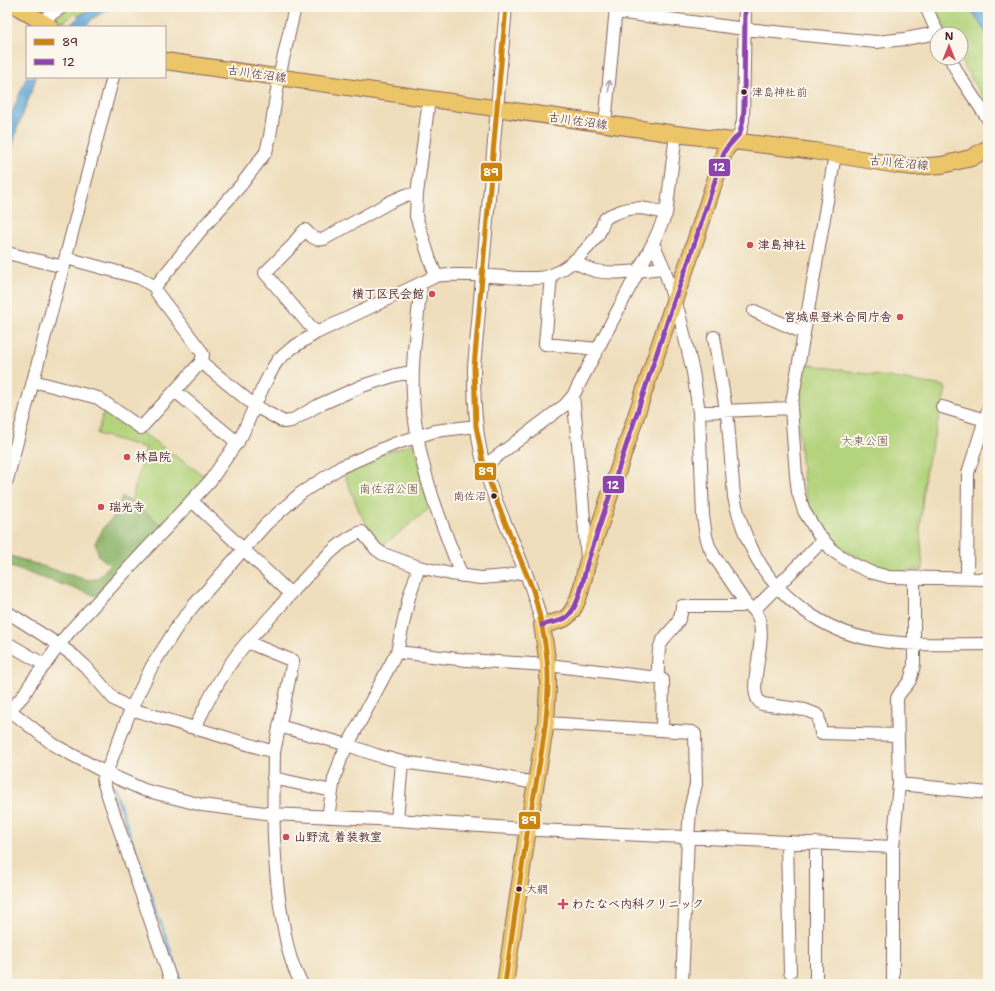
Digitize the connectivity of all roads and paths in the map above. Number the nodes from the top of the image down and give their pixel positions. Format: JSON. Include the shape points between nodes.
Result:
{"nodes":[{"id":1,"x":18,"y":7,"type":"edge"},
{"id":2,"x":62,"y":7,"type":"edge"},
{"id":3,"x":295,"y":7,"type":"edge"},
{"id":4,"x":506,"y":7,"type":"edge"},
{"id":5,"x":745,"y":7,"type":"edge"},
{"id":6,"x":926,"y":7,"type":"edge"},
{"id":7,"x":616,"y":10,"type":"edge"},
{"id":8,"x":45,"y":24,"type":"edge"},
{"id":9,"x":934,"y":26,"type":"edge"},
{"id":10,"x":745,"y":29,"type":"junction"},
{"id":11,"x":929,"y":34,"type":"edge"},
{"id":12,"x":166,"y":61,"type":"edge"},
{"id":13,"x":954,"y":66,"type":"edge"},
{"id":14,"x":279,"y":77,"type":"junction"},
{"id":15,"x":113,"y":78,"type":"edge"},
{"id":16,"x":429,"y":99,"type":"junction"},
{"id":17,"x":497,"y":109,"type":"junction"},
{"id":18,"x":988,"y":119,"type":"edge"},
{"id":19,"x":605,"y":125,"type":"junction"},
{"id":20,"x":676,"y":134,"type":"junction"},
{"id":21,"x":733,"y":141,"type":"junction"},
{"id":22,"x":988,"y":148,"type":"edge"},
{"id":23,"x":835,"y":155,"type":"junction"},
{"id":24,"x":417,"y":194,"type":"junction"},
{"id":25,"x":666,"y":214,"type":"junction"},
{"id":26,"x":653,"y":243,"type":"junction"},
{"id":27,"x":7,"y":253,"type":"edge"},
{"id":28,"x":573,"y":261,"type":"junction"},
{"id":29,"x":65,"y":263,"type":"junction"},
{"id":30,"x":664,"y":268,"type":"junction"},
{"id":31,"x":639,"y":271,"type":"junction"},
{"id":32,"x":436,"y":276,"type":"junction"},
{"id":33,"x":482,"y":276,"type":"junction"},
{"id":34,"x":551,"y":276,"type":"junction"},
{"id":35,"x":421,"y":283,"type":"junction"},
{"id":36,"x":155,"y":287,"type":"junction"},
{"id":37,"x":674,"y":301,"type":"junction"},
{"id":38,"x":754,"y":311,"type":"dead end"},
{"id":39,"x":316,"y":333,"type":"junction"},
{"id":40,"x":804,"y":333,"type":"junction"},
{"id":41,"x":714,"y":337,"type":"dead end"},
{"id":42,"x":598,"y":349,"type":"junction"},
{"id":43,"x":201,"y":362,"type":"junction"},
{"id":44,"x":412,"y":372,"type":"junction"},
{"id":45,"x":33,"y":381,"type":"junction"},
{"id":46,"x":175,"y":391,"type":"junction"},
{"id":47,"x":572,"y":396,"type":"junction"},
{"id":48,"x":255,"y":406,"type":"junction"},
{"id":49,"x":942,"y":407,"type":"dead end"},
{"id":50,"x":791,"y":408,"type":"junction"},
{"id":51,"x":726,"y":410,"type":"junction"},
{"id":52,"x":699,"y":412,"type":"junction"},
{"id":53,"x":986,"y":415,"type":"edge"},
{"id":54,"x":476,"y":426,"type":"junction"},
{"id":55,"x":417,"y":436,"type":"junction"},
{"id":56,"x":238,"y":443,"type":"junction"},
{"id":57,"x":484,"y":466,"type":"junction"},
{"id":58,"x":7,"y":480,"type":"edge"},
{"id":59,"x":192,"y":501,"type":"junction"},
{"id":60,"x":823,"y":540,"type":"junction"},
{"id":61,"x":244,"y":550,"type":"junction"},
{"id":62,"x":588,"y":564,"type":"junction"},
{"id":63,"x":419,"y":567,"type":"junction"},
{"id":64,"x":525,"y":571,"type":"junction"},
{"id":65,"x":462,"y":576,"type":"junction"},
{"id":66,"x":914,"y":578,"type":"junction"},
{"id":67,"x":967,"y":578,"type":"junction"},
{"id":68,"x":988,"y":579,"type":"edge"},
{"id":69,"x":777,"y":586,"type":"junction"},
{"id":70,"x":290,"y":594,"type":"junction"},
{"id":71,"x":750,"y":607,"type":"junction"},
{"id":72,"x":7,"y":612,"type":"edge"},
{"id":73,"x":542,"y":625,"type":"junction"},
{"id":74,"x":247,"y":642,"type":"junction"},
{"id":75,"x":7,"y":643,"type":"edge"},
{"id":76,"x":914,"y":643,"type":"junction"},
{"id":77,"x":988,"y":644,"type":"edge"},
{"id":78,"x":59,"y":645,"type":"junction"},
{"id":79,"x":397,"y":652,"type":"junction"},
{"id":80,"x":44,"y":665,"type":"junction"},
{"id":81,"x":548,"y":665,"type":"junction"},
{"id":82,"x":658,"y":678,"type":"junction"},
{"id":83,"x":8,"y":709,"type":"edge"},
{"id":84,"x":130,"y":709,"type":"junction"},
{"id":85,"x":546,"y":723,"type":"junction"},
{"id":86,"x":279,"y":726,"type":"junction"},
{"id":87,"x":195,"y":728,"type":"junction"},
{"id":88,"x":662,"y":730,"type":"junction"},
{"id":89,"x":898,"y":735,"type":"junction"},
{"id":90,"x":348,"y":745,"type":"junction"},
{"id":91,"x":274,"y":752,"type":"junction"},
{"id":92,"x":402,"y":762,"type":"junction"},
{"id":93,"x":106,"y":773,"type":"junction"},
{"id":94,"x":273,"y":778,"type":"junction"},
{"id":95,"x":535,"y":783,"type":"junction"},
{"id":96,"x":899,"y":784,"type":"junction"},
{"id":97,"x":332,"y":791,"type":"junction"},
{"id":98,"x":988,"y":793,"type":"edge"},
{"id":99,"x":273,"y":814,"type":"junction"},
{"id":100,"x":328,"y":817,"type":"junction"},
{"id":101,"x":397,"y":820,"type":"junction"},
{"id":102,"x":528,"y":829,"type":"junction"},
{"id":103,"x":688,"y":837,"type":"junction"},
{"id":104,"x":787,"y":842,"type":"junction"},
{"id":105,"x":816,"y":843,"type":"junction"},
{"id":106,"x":893,"y":847,"type":"junction"},
{"id":107,"x":790,"y":972,"type":"dead end"},
{"id":108,"x":172,"y":984,"type":"edge"},
{"id":109,"x":302,"y":984,"type":"edge"},
{"id":110,"x":505,"y":984,"type":"edge"},
{"id":111,"x":682,"y":984,"type":"edge"},
{"id":112,"x":816,"y":984,"type":"edge"},
{"id":113,"x":893,"y":984,"type":"edge"}],
"edges":[{"from":1,"to":8,"type":"main road"},
{"from":2,"to":8,"type":"street"},
{"from":3,"to":14,"type":"street"},
{"from":4,"to":17,"type":"street"},
{"from":5,"to":10,"type":"street"},
{"from":6,"to":9,"type":"street"},
{"from":7,"to":10,"type":"street"},
{"from":19,"to":7,"type":"street","one_way":true},
{"from":10,"to":11,"type":"street","via":[[876,42]]},
{"from":10,"to":21,"type":"street","via":[[743,120],[740,133]]},
{"from":12,"to":14,"type":"main road","name":"古川佐沼線"},
{"from":13,"to":18,"type":"street"},
{"from":14,"to":16,"type":"main road","name":"古川佐沼線"},
{"from":14,"to":36,"type":"street","via":[[266,152]]},
{"from":15,"to":29,"type":"street"},
{"from":16,"to":17,"type":"main road","name":"古川佐沼線"},
{"from":16,"to":24,"type":"street"},
{"from":17,"to":19,"type":"main road","name":"古川佐沼線"},
{"from":17,"to":33,"type":"street"},
{"from":19,"to":20,"type":"main road","name":"古川佐沼線"},
{"from":20,"to":21,"type":"main road","name":"古川佐沼線"},
{"from":20,"to":25,"type":"street"},
{"from":21,"to":23,"type":"main road","name":"古川佐沼線"},
{"from":21,"to":37,"type":"main road","via":[[725,150]]},
{"from":22,"to":23,"type":"main road","name":"古川佐沼線","via":[[971,158],[928,166],[897,165]]},
{"from":23,"to":40,"type":"street"},
{"from":24,"to":32,"type":"street","via":[[416,216]]},
{"from":24,"to":39,"type":"street","via":[[406,195],[390,202],[324,239],[313,238],[305,230],[265,273]]},
{"from":25,"to":26,"type":"street"},
{"from":25,"to":28,"type":"street","via":[[638,208],[610,215],[598,235]]},
{"from":26,"to":30,"type":"street"},
{"from":26,"to":31,"type":"street"},
{"from":27,"to":29,"type":"street"},
{"from":28,"to":31,"type":"street","via":[[596,271]]},
{"from":28,"to":34,"type":"street"},
{"from":29,"to":36,"type":"street","via":[[140,278]]},
{"from":29,"to":45,"type":"street"},
{"from":30,"to":31,"type":"street"},
{"from":30,"to":37,"type":"street"},
{"from":31,"to":42,"type":"street"},
{"from":32,"to":33,"type":"street"},
{"from":32,"to":35,"type":"street"},
{"from":33,"to":34,"type":"street"},
{"from":33,"to":54,"type":"street","via":[[474,367]]},
{"from":34,"to":42,"type":"street","via":[[545,344]]},
{"from":35,"to":39,"type":"street"},
{"from":35,"to":44,"type":"street"},
{"from":36,"to":43,"type":"street","via":[[203,355]]},
{"from":37,"to":52,"type":"street","via":[[693,372]]},
{"from":37,"to":62,"type":"main road"},
{"from":38,"to":40,"type":"street"},
{"from":39,"to":48,"type":"street","via":[[278,360]]},
{"from":40,"to":50,"type":"street"},
{"from":41,"to":51,"type":"street"},
{"from":42,"to":47,"type":"street"},
{"from":43,"to":46,"type":"street"},
{"from":43,"to":48,"type":"street"},
{"from":44,"to":48,"type":"street","via":[[377,380],[347,392],[291,421],[284,422]]},
{"from":44,"to":55,"type":"street"},
{"from":45,"to":46,"type":"street","via":[[98,398],[141,428]]},
{"from":45,"to":58,"type":"street"},
{"from":46,"to":56,"type":"street"},
{"from":47,"to":57,"type":"street","via":[[565,405]]},
{"from":47,"to":62,"type":"street"},
{"from":48,"to":56,"type":"street"},
{"from":49,"to":53,"type":"street"},
{"from":50,"to":51,"type":"street"},
{"from":50,"to":60,"type":"street","via":[[798,492],[808,518]]},
{"from":51,"to":52,"type":"street"},
{"from":51,"to":69,"type":"street","via":[[734,497],[741,524],[759,563]]},
{"from":52,"to":71,"type":"street","via":[[706,536],[714,556]]},
{"from":53,"to":67,"type":"street","via":[[968,473]]},
{"from":54,"to":55,"type":"street"},
{"from":54,"to":57,"type":"street"},
{"from":55,"to":61,"type":"street","via":[[356,460],[315,483],[282,509]]},
{"from":55,"to":65,"type":"street","via":[[433,500]]},
{"from":56,"to":59,"type":"street"},
{"from":57,"to":64,"type":"street"},
{"from":59,"to":61,"type":"street"},
{"from":59,"to":78,"type":"street","via":[[88,610]]},
{"from":60,"to":66,"type":"street","via":[[842,558],[870,572],[889,577]]},
{"from":60,"to":69,"type":"street"},
{"from":61,"to":70,"type":"street"},
{"from":61,"to":84,"type":"street","via":[[179,624],[152,666]]},
{"from":62,"to":73,"type":"main road","via":[[576,605],[570,614],[563,619]]},
{"from":63,"to":65,"type":"street"},
{"from":63,"to":70,"type":"street","via":[[383,554],[362,532],[342,543],[322,560]]},
{"from":63,"to":79,"type":"street"},
{"from":64,"to":65,"type":"street","via":[[481,578]]},
{"from":64,"to":73,"type":"street"},
{"from":66,"to":67,"type":"street"},
{"from":66,"to":76,"type":"street"},
{"from":67,"to":68,"type":"street"},
{"from":69,"to":71,"type":"street"},
{"from":69,"to":76,"type":"street","via":[[807,613],[842,631],[875,640]]},
{"from":70,"to":74,"type":"street"},
{"from":71,"to":82,"type":"street","via":[[682,606],[678,621],[660,645]]},
{"from":71,"to":89,"type":"street","via":[[761,624],[754,690],[759,703],[805,710],[818,715],[821,733]]},
{"from":72,"to":78,"type":"street"},
{"from":73,"to":81,"type":"main road"},
{"from":74,"to":86,"type":"street","via":[[293,661]]},
{"from":74,"to":87,"type":"street","via":[[227,667]]},
{"from":75,"to":80,"type":"street"},
{"from":76,"to":77,"type":"street"},
{"from":76,"to":89,"type":"street","via":[[912,674],[909,682],[898,693]]},
{"from":78,"to":80,"type":"street"},
{"from":78,"to":84,"type":"street","via":[[85,666],[114,699]]},
{"from":79,"to":81,"type":"street"},
{"from":79,"to":90,"type":"street"},
{"from":80,"to":83,"type":"street","via":[[23,696]]},
{"from":81,"to":82,"type":"street"},
{"from":81,"to":85,"type":"main road"},
{"from":82,"to":88,"type":"street","via":[[663,680]]},
{"from":83,"to":93,"type":"street","via":[[54,745]]},
{"from":84,"to":87,"type":"street"},
{"from":84,"to":93,"type":"street"},
{"from":85,"to":88,"type":"street"},
{"from":85,"to":95,"type":"main road"},
{"from":86,"to":90,"type":"street"},
{"from":86,"to":91,"type":"street"},
{"from":87,"to":91,"type":"street"},
{"from":88,"to":103,"type":"street","via":[[696,734],[696,784],[690,810]]},
{"from":89,"to":96,"type":"street"},
{"from":90,"to":92,"type":"street"},
{"from":90,"to":97,"type":"street","via":[[334,779]]},
{"from":91,"to":94,"type":"street"},
{"from":92,"to":95,"type":"street"},
{"from":92,"to":101,"type":"street"},
{"from":93,"to":99,"type":"street","via":[[144,790],[173,799],[202,806]]},
{"from":93,"to":108,"type":"street","via":[[103,781]]},
{"from":94,"to":97,"type":"street"},
{"from":94,"to":99,"type":"street"},
{"from":95,"to":102,"type":"main road"},
{"from":96,"to":98,"type":"street"},
{"from":96,"to":106,"type":"street"},
{"from":97,"to":100,"type":"street"},
{"from":99,"to":100,"type":"street"},
{"from":99,"to":109,"type":"street","via":[[274,868],[282,918],[291,960]]},
{"from":100,"to":101,"type":"street"},
{"from":101,"to":102,"type":"street"},
{"from":102,"to":103,"type":"street"},
{"from":102,"to":110,"type":"main road"},
{"from":103,"to":104,"type":"street"},
{"from":103,"to":111,"type":"street"},
{"from":104,"to":105,"type":"street"},
{"from":104,"to":107,"type":"street"},
{"from":105,"to":106,"type":"street"},
{"from":105,"to":112,"type":"street"},
{"from":106,"to":113,"type":"street"}]}
